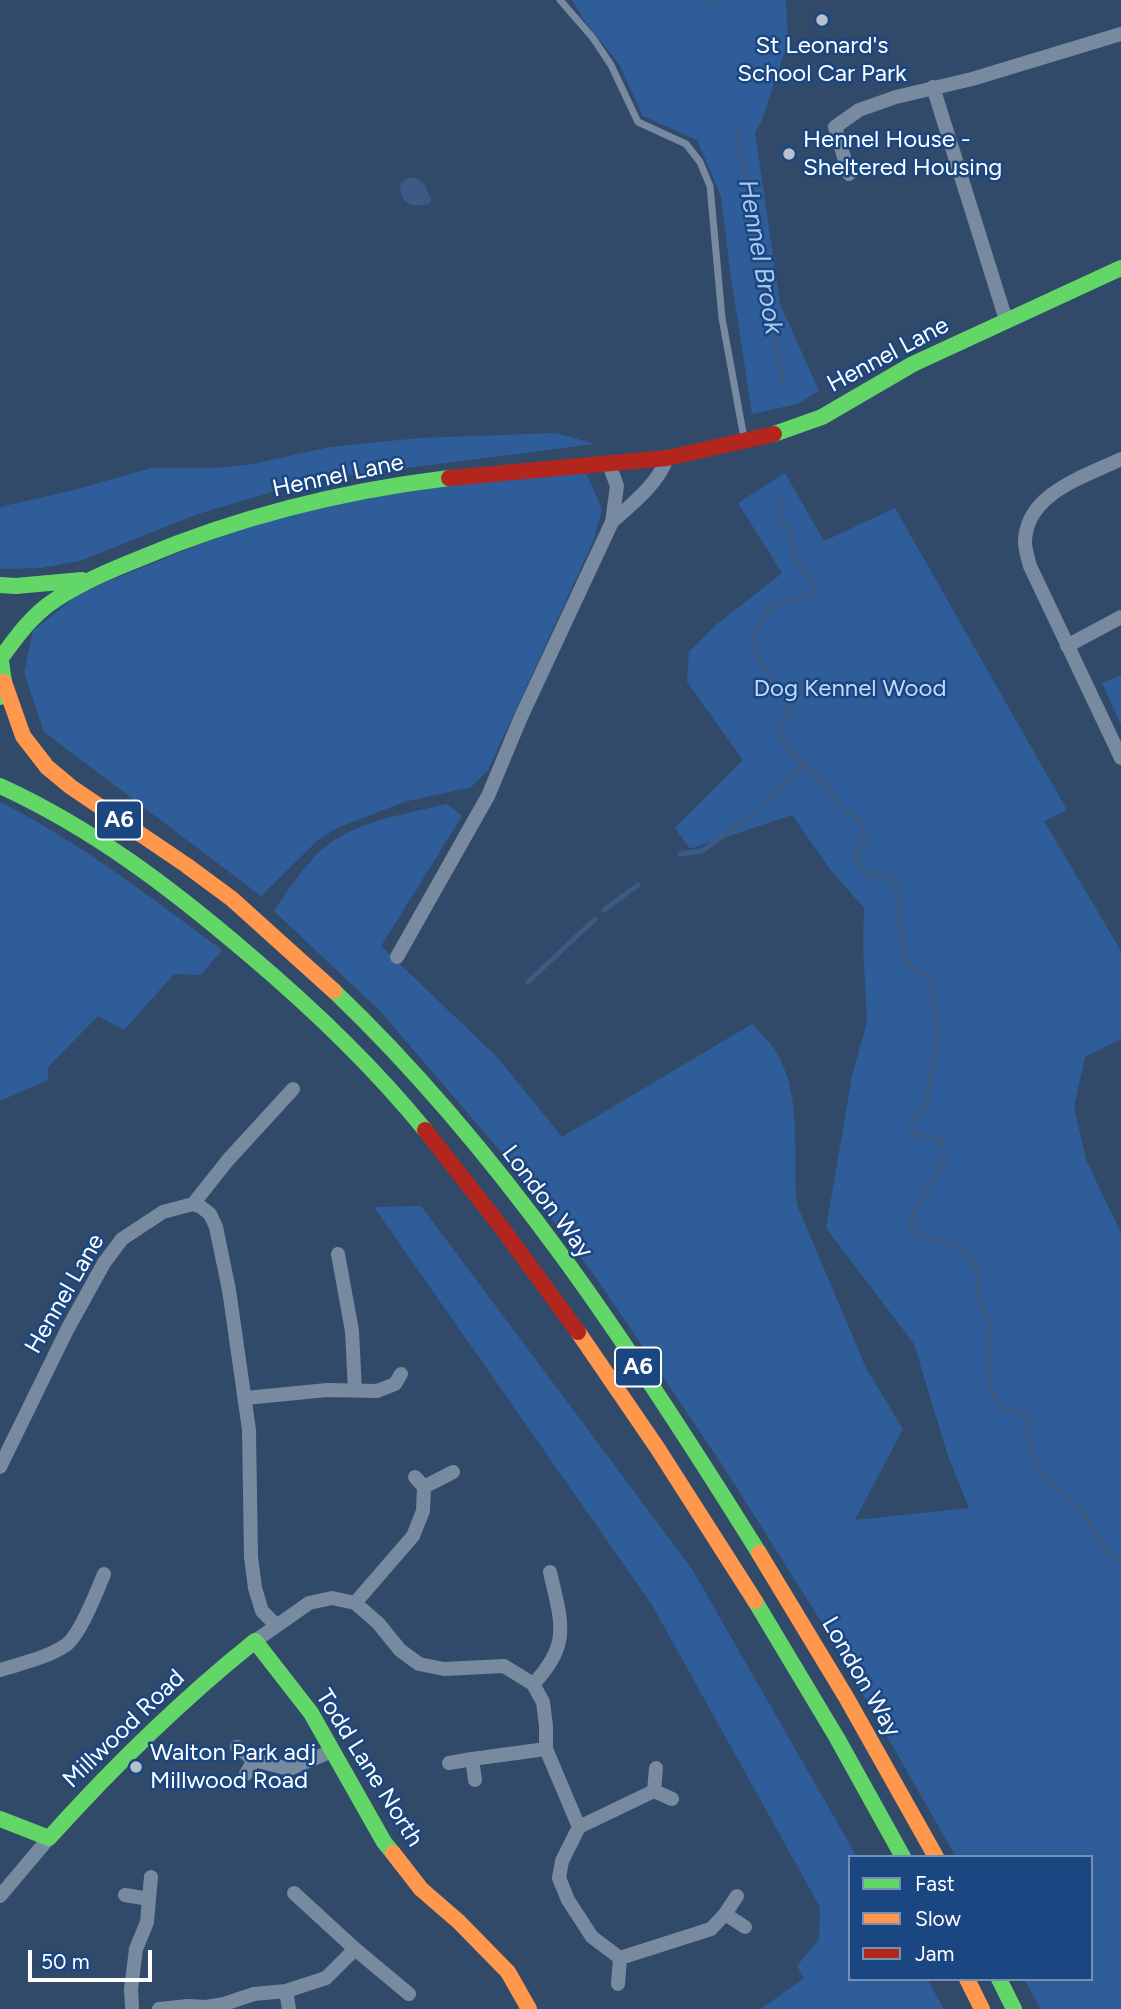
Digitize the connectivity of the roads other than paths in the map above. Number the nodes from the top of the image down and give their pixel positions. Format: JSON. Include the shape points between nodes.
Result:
{"nodes":[{"id":1,"x":561,"y":0,"type":"edge"},
{"id":2,"x":1121,"y":34,"type":"edge"},
{"id":3,"x":933,"y":87,"type":"junction"},
{"id":4,"x":849,"y":174,"type":"dead end"},
{"id":5,"x":1121,"y":268,"type":"edge"},
{"id":6,"x":1006,"y":320,"type":"junction"},
{"id":7,"x":744,"y":442,"type":"junction"},
{"id":8,"x":667,"y":457,"type":"junction"},
{"id":9,"x":1121,"y":459,"type":"edge"},
{"id":10,"x":609,"y":464,"type":"junction"},
{"id":11,"x":612,"y":522,"type":"junction"},
{"id":12,"x":87,"y":580,"type":"junction"},
{"id":13,"x":0,"y":585,"type":"edge"},
{"id":14,"x":1121,"y":617,"type":"edge"},
{"id":15,"x":1067,"y":646,"type":"junction"},
{"id":16,"x":1,"y":657,"type":"edge"},
{"id":17,"x":2,"y":689,"type":"edge"},
{"id":18,"x":1121,"y":758,"type":"edge"},
{"id":19,"x":0,"y":786,"type":"edge"},
{"id":20,"x":397,"y":957,"type":"dead end"},
{"id":21,"x":293,"y":1089,"type":"dead end"},
{"id":22,"x":192,"y":1204,"type":"junction"},
{"id":23,"x":338,"y":1254,"type":"dead end"},
{"id":24,"x":401,"y":1374,"type":"dead end"},
{"id":25,"x":355,"y":1391,"type":"junction"},
{"id":26,"x":246,"y":1398,"type":"junction"},
{"id":27,"x":0,"y":1467,"type":"edge"},
{"id":28,"x":453,"y":1472,"type":"dead end"},
{"id":29,"x":550,"y":1572,"type":"dead end"},
{"id":30,"x":104,"y":1574,"type":"dead end"},
{"id":31,"x":355,"y":1603,"type":"junction"},
{"id":32,"x":276,"y":1625,"type":"junction"},
{"id":33,"x":255,"y":1641,"type":"junction"},
{"id":34,"x":0,"y":1670,"type":"edge"},
{"id":35,"x":534,"y":1684,"type":"junction"},
{"id":36,"x":237,"y":1747,"type":"dead end"},
{"id":37,"x":546,"y":1749,"type":"junction"},
{"id":38,"x":332,"y":1751,"type":"junction"},
{"id":39,"x":472,"y":1759,"type":"junction"},
{"id":40,"x":254,"y":1760,"type":"junction"},
{"id":41,"x":449,"y":1762,"type":"dead end"},
{"id":42,"x":656,"y":1768,"type":"dead end"},
{"id":43,"x":246,"y":1774,"type":"dead end"},
{"id":44,"x":475,"y":1780,"type":"dead end"},
{"id":45,"x":654,"y":1791,"type":"junction"},
{"id":46,"x":672,"y":1799,"type":"dead end"},
{"id":47,"x":0,"y":1819,"type":"edge"},
{"id":48,"x":579,"y":1827,"type":"junction"},
{"id":49,"x":49,"y":1838,"type":"junction"},
{"id":50,"x":902,"y":1855,"type":"edge"},
{"id":51,"x":935,"y":1855,"type":"edge"},
{"id":52,"x":151,"y":1877,"type":"dead end"},
{"id":53,"x":294,"y":1893,"type":"dead end"},
{"id":54,"x":125,"y":1895,"type":"dead end"},
{"id":55,"x":0,"y":1896,"type":"edge"},
{"id":56,"x":737,"y":1896,"type":"dead end"},
{"id":57,"x":149,"y":1899,"type":"junction"},
{"id":58,"x":725,"y":1914,"type":"junction"},
{"id":59,"x":745,"y":1927,"type":"dead end"},
{"id":60,"x":355,"y":1949,"type":"junction"},
{"id":61,"x":620,"y":1958,"type":"junction"},
{"id":62,"x":968,"y":1981,"type":"edge"},
{"id":63,"x":1000,"y":1981,"type":"edge"},
{"id":64,"x":618,"y":1983,"type":"dead end"},
{"id":65,"x":286,"y":1991,"type":"junction"},
{"id":66,"x":409,"y":1994,"type":"dead end"},
{"id":67,"x":130,"y":2008,"type":"edge"},
{"id":68,"x":151,"y":2009,"type":"edge"},
{"id":69,"x":159,"y":2009,"type":"edge"},
{"id":70,"x":289,"y":2009,"type":"edge"},
{"id":71,"x":529,"y":2009,"type":"edge"},
{"id":72,"x":982,"y":2009,"type":"edge"},
{"id":73,"x":1014,"y":2009,"type":"edge"}],
"edges":[{"from":1,"to":7,"type":"lane","via":[[611,65],[638,121],[686,144],[710,186],[722,318]]},
{"from":2,"to":3,"type":"street"},
{"from":3,"to":4,"type":"street","via":[[859,110],[835,127]]},
{"from":3,"to":6,"type":"street"},
{"from":5,"to":6,"type":"main road","name":"Hennel Lane"},
{"from":6,"to":7,"type":"main road","name":"Hennel Lane","via":[[913,364],[822,417]]},
{"from":7,"to":8,"type":"main road","name":"Hennel Lane"},
{"from":8,"to":10,"type":"main road","name":"Hennel Lane"},
{"from":8,"to":11,"type":"street","via":[[663,470]]},
{"from":9,"to":15,"type":"street","via":[[1054,492],[1038,506],[1028,524],[1025,545],[1030,566]]},
{"from":10,"to":11,"type":"street","via":[[617,486]]},
{"from":10,"to":12,"type":"main road","name":"Hennel Lane","via":[[482,474],[290,506],[178,542]]},
{"from":11,"to":20,"type":"street","via":[[488,796]]},
{"from":12,"to":13,"type":"main road","name":"Hennel Lane"},
{"from":12,"to":16,"type":"main road","name":"Hennel Lane","via":[[24,626]]},
{"from":14,"to":15,"type":"street"},
{"from":15,"to":18,"type":"street"},
{"from":16,"to":17,"type":"main road","number":"A6"},
{"from":17,"to":51,"type":"main road","name":"London Way","number":"A6","via":[[20,734],[49,769],[187,867],[333,989],[395,1051],[519,1200],[744,1527],[827,1662]]},
{"from":19,"to":50,"type":"main road","name":"London Way","number":"A6","via":[[65,819],[178,896],[315,1013],[427,1132],[506,1232],[656,1445],[800,1674]]},
{"from":21,"to":22,"type":"street"},
{"from":22,"to":26,"type":"street","via":[[210,1214],[216,1227]]},
{"from":22,"to":27,"type":"street","name":"Hennel Lane","via":[[163,1212],[122,1238],[67,1330]]},
{"from":23,"to":25,"type":"street","via":[[352,1331]]},
{"from":24,"to":25,"type":"street","via":[[395,1384],[377,1391]]},
{"from":25,"to":26,"type":"street"},
{"from":26,"to":32,"type":"street","via":[[251,1557],[262,1611]]},
{"from":28,"to":31,"type":"street","via":[[419,1482],[423,1511],[413,1536]]},
{"from":29,"to":35,"type":"street","via":[[561,1634],[558,1652]]},
{"from":30,"to":34,"type":"street","via":[[68,1643]]},
{"from":31,"to":32,"type":"street","name":"Millwood Road","via":[[332,1598],[309,1603]]},
{"from":31,"to":35,"type":"street","via":[[419,1664],[444,1669],[504,1666]]},
{"from":32,"to":33,"type":"street","name":"Millwood Road"},
{"from":33,"to":38,"type":"main road","name":"Todd Lane North","via":[[311,1713]]},
{"from":33,"to":49,"type":"main road","name":"Millwood Road","via":[[166,1715]]},
{"from":35,"to":37,"type":"street","via":[[543,1702]]},
{"from":36,"to":40,"type":"street"},
{"from":37,"to":39,"type":"street"},
{"from":37,"to":48,"type":"street"},
{"from":38,"to":40,"type":"street","via":[[289,1769]]},
{"from":38,"to":71,"type":"main road","name":"Todd Lane North","via":[[384,1842],[421,1889],[508,1972]]},
{"from":39,"to":41,"type":"street"},
{"from":39,"to":44,"type":"street"},
{"from":40,"to":43,"type":"street"},
{"from":42,"to":45,"type":"street"},
{"from":45,"to":46,"type":"street"},
{"from":45,"to":48,"type":"street"},
{"from":47,"to":49,"type":"main road"},
{"from":48,"to":61,"type":"street","via":[[559,1878],[592,1937]]},
{"from":49,"to":55,"type":"street"},
{"from":52,"to":57,"type":"street"},
{"from":53,"to":60,"type":"street"},
{"from":54,"to":57,"type":"street"},
{"from":56,"to":58,"type":"street"},
{"from":57,"to":67,"type":"street","via":[[147,1922],[136,1950]]},
{"from":58,"to":59,"type":"street"},
{"from":58,"to":61,"type":"street","via":[[711,1929]]},
{"from":60,"to":65,"type":"street","via":[[326,1978]]},
{"from":60,"to":66,"type":"street"},
{"from":61,"to":64,"type":"street"},
{"from":62,"to":72,"type":"main road"},
{"from":63,"to":73,"type":"main road"},
{"from":65,"to":69,"type":"street","via":[[206,2007]]},
{"from":65,"to":70,"type":"street"},
{"from":67,"to":68,"type":"street"}]}
